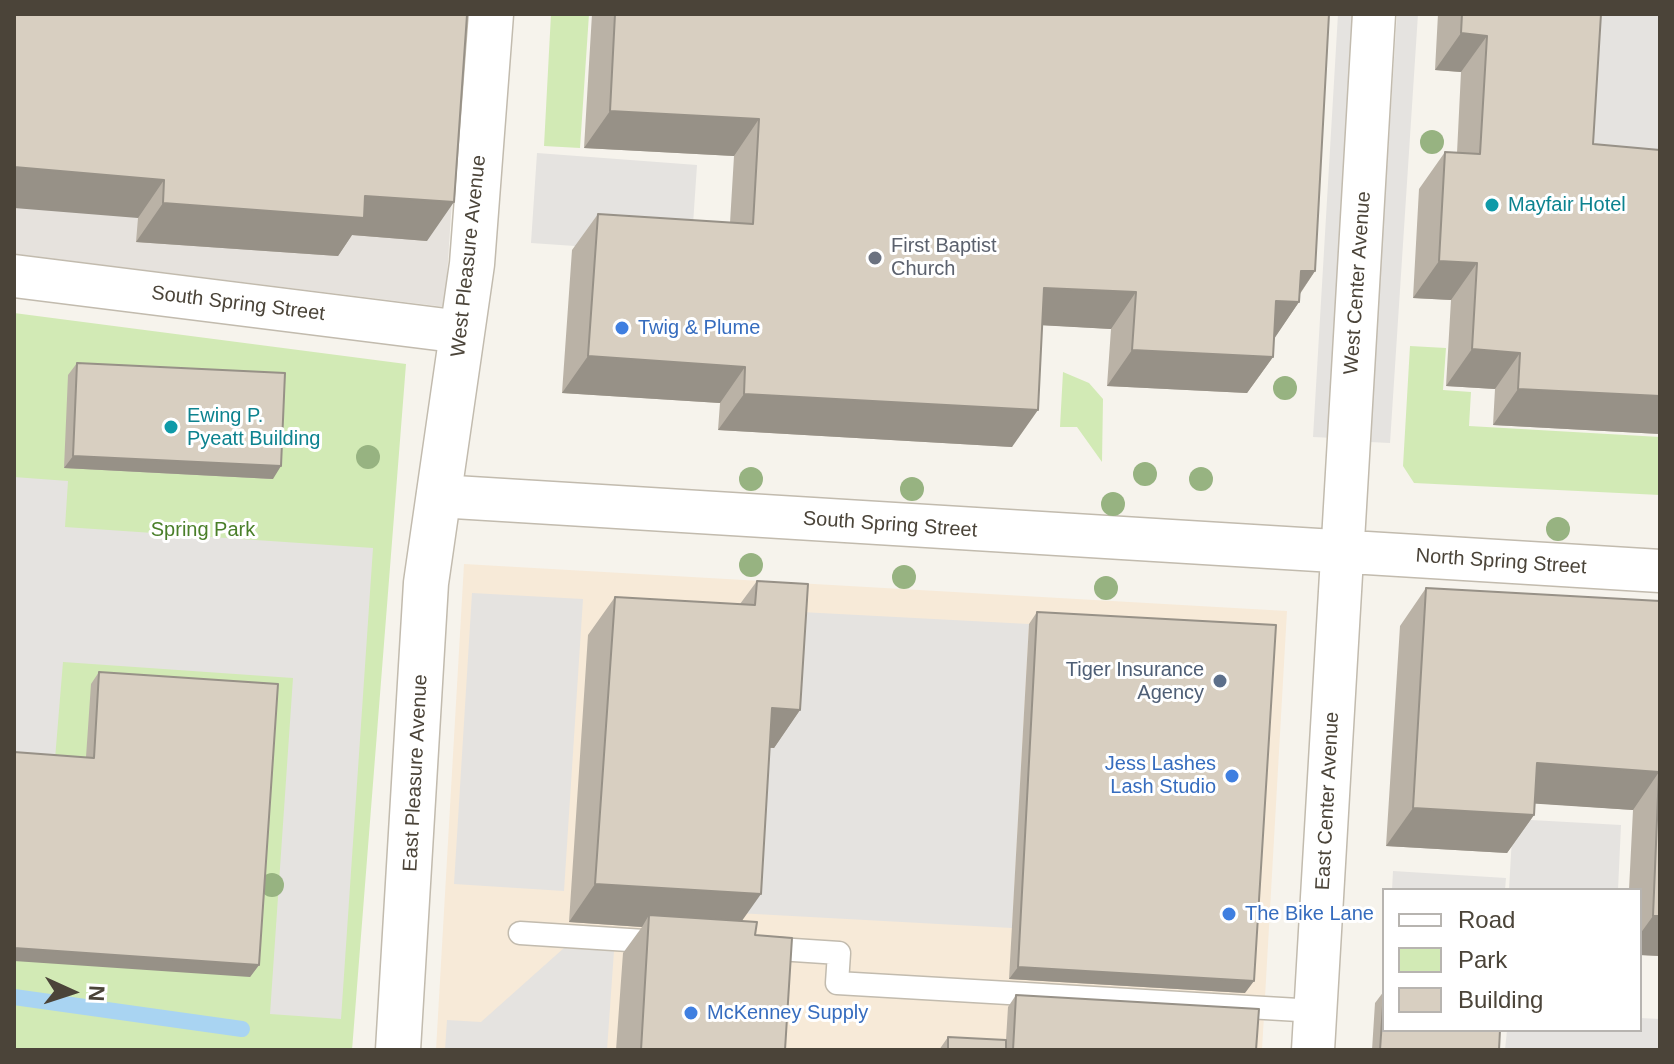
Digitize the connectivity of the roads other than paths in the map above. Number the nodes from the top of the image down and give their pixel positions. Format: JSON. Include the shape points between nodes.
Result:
{"nodes":[{"id":1,"x":491,"y":14,"type":"edge"},
{"id":2,"x":1374,"y":14,"type":"edge"},
{"id":3,"x":14,"y":276,"type":"edge"},
{"id":4,"x":462,"y":332,"type":"junction"},
{"id":5,"x":438,"y":496,"type":"junction"},
{"id":6,"x":1342,"y":552,"type":"junction"},
{"id":7,"x":1660,"y":571,"type":"edge"},
{"id":8,"x":520,"y":933,"type":"dead end"},
{"id":9,"x":680,"y":943,"type":"edge"},
{"id":10,"x":744,"y":947,"type":"edge"},
{"id":11,"x":1314,"y":1031,"type":"edge"},
{"id":12,"x":398,"y":1050,"type":"edge"}],
"edges":[{"from":1,"to":4,"type":"street","name":"West Pleasure Avenue"},
{"from":2,"to":6,"type":"street","name":"West Center Avenue"},
{"from":3,"to":4,"type":"street","name":"South Spring Street"},
{"from":4,"to":5,"type":"street","name":"West Pleasure Avenue"},
{"from":5,"to":6,"type":"street","name":"South Spring Street"},
{"from":5,"to":12,"type":"street","name":"East Pleasure Avenue","via":[[426,583]]},
{"from":6,"to":7,"type":"street","name":"North Spring Street"},
{"from":6,"to":11,"type":"street","name":"East Center Avenue"},
{"from":8,"to":9,"type":"lane"},
{"from":10,"to":11,"type":"lane","via":[[839,953],[837,983]]}]}
